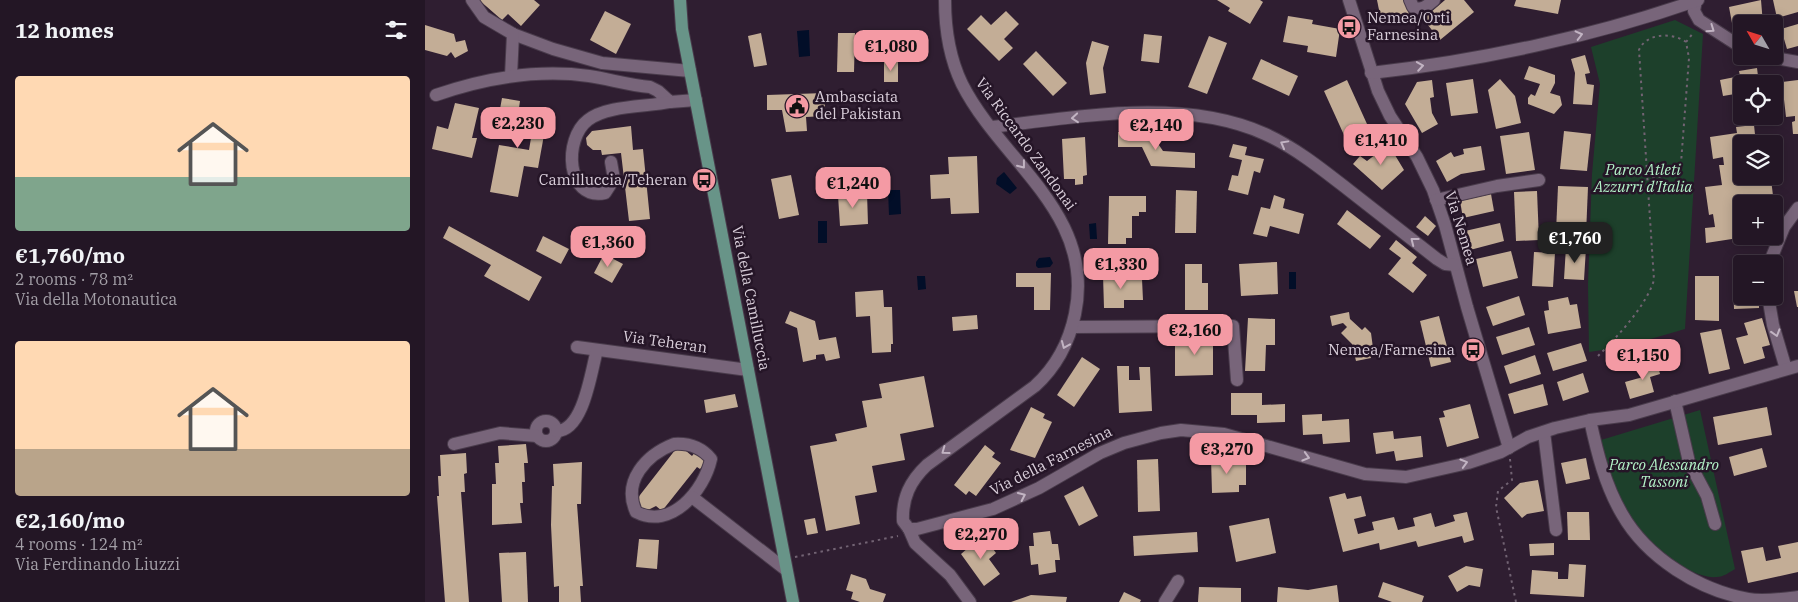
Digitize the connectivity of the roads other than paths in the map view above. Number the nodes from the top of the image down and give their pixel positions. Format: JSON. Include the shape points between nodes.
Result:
{"nodes":[{"id":1,"x":472,"y":0,"type":"edge"},
{"id":2,"x":680,"y":0,"type":"edge"},
{"id":3,"x":941,"y":0,"type":"edge"},
{"id":4,"x":945,"y":0,"type":"edge"},
{"id":5,"x":1349,"y":0,"type":"edge"},
{"id":6,"x":1410,"y":0,"type":"edge"},
{"id":7,"x":1434,"y":0,"type":"edge"},
{"id":8,"x":1696,"y":0,"type":"edge"},
{"id":9,"x":513,"y":34,"type":"junction"},
{"id":10,"x":1733,"y":42,"type":"edge"},
{"id":11,"x":1783,"y":59,"type":"edge"},
{"id":12,"x":1798,"y":62,"type":"edge"},
{"id":13,"x":690,"y":71,"type":"junction"},
{"id":14,"x":1371,"y":73,"type":"junction"},
{"id":15,"x":511,"y":76,"type":"junction"},
{"id":16,"x":436,"y":95,"type":"dead end"},
{"id":17,"x":696,"y":100,"type":"junction"},
{"id":18,"x":670,"y":102,"type":"junction"},
{"id":19,"x":991,"y":127,"type":"junction"},
{"id":20,"x":611,"y":162,"type":"dead end"},
{"id":21,"x":1539,"y":180,"type":"dead end"},
{"id":22,"x":1436,"y":200,"type":"junction"},
{"id":23,"x":1798,"y":208,"type":"edge"},
{"id":24,"x":1772,"y":255,"type":"edge"},
{"id":25,"x":1455,"y":265,"type":"junction"},
{"id":26,"x":1770,"y":305,"type":"edge"},
{"id":27,"x":1072,"y":327,"type":"junction"},
{"id":28,"x":577,"y":347,"type":"dead end"},
{"id":29,"x":597,"y":350,"type":"junction"},
{"id":30,"x":1792,"y":368,"type":"edge"},
{"id":31,"x":748,"y":370,"type":"junction"},
{"id":32,"x":1237,"y":380,"type":"dead end"},
{"id":33,"x":1675,"y":401,"type":"junction"},
{"id":34,"x":1590,"y":420,"type":"junction"},
{"id":35,"x":1544,"y":432,"type":"junction"},
{"id":36,"x":454,"y":444,"type":"dead end"},
{"id":37,"x":1509,"y":448,"type":"junction"},
{"id":38,"x":692,"y":497,"type":"junction"},
{"id":39,"x":1715,"y":524,"type":"dead end"},
{"id":40,"x":909,"y":529,"type":"junction"},
{"id":41,"x":1556,"y":530,"type":"dead end"},
{"id":42,"x":784,"y":564,"type":"junction"},
{"id":43,"x":1178,"y":581,"type":"dead end"},
{"id":44,"x":1798,"y":597,"type":"edge"},
{"id":45,"x":793,"y":602,"type":"edge"},
{"id":46,"x":970,"y":602,"type":"edge"},
{"id":47,"x":1165,"y":602,"type":"edge"}],
"edges":[{"from":1,"to":9,"type":"street","via":[[484,17]]},
{"from":2,"to":13,"type":"main road","name":"Via della Camilluccia"},
{"from":3,"to":4,"type":"street"},
{"from":4,"to":19,"type":"street","name":"Via Riccardo Zandonai","via":[[952,60],[967,92]]},
{"from":5,"to":14,"type":"street","name":"Via Nemea"},
{"from":6,"to":7,"type":"street","via":[[1418,9],[1425,8]]},
{"from":8,"to":10,"type":"street","one_way":true,"via":[[1694,14],[1702,23]]},
{"from":14,"to":8,"type":"street","one_way":true,"via":[[1449,62],[1565,39]]},
{"from":9,"to":13,"type":"street","via":[[602,63]]},
{"from":9,"to":15,"type":"street"},
{"from":11,"to":12,"type":"street"},
{"from":13,"to":17,"type":"main road","name":"Via della Camilluccia"},
{"from":14,"to":22,"type":"street","name":"Via Nemea","via":[[1390,116],[1417,157]]},
{"from":15,"to":16,"type":"street","via":[[471,83]]},
{"from":15,"to":18,"type":"street","via":[[589,76],[650,87]]},
{"from":17,"to":18,"type":"street"},
{"from":17,"to":31,"type":"main road","name":"Via della Camilluccia"},
{"from":18,"to":20,"type":"street","via":[[598,113],[587,120],[580,128],[572,151],[571,168],[577,180],[591,193],[605,193],[613,179]]},
{"from":25,"to":19,"type":"street","one_way":true,"via":[[1437,259],[1299,153],[1263,133],[1236,124],[1197,115],[1161,112]]},
{"from":19,"to":27,"type":"street","name":"Via Riccardo Zandonai","one_way":true,"via":[[1055,210],[1071,242],[1079,280]]},
{"from":21,"to":22,"type":"street"},
{"from":22,"to":25,"type":"street","name":"Via Nemea"},
{"from":23,"to":24,"type":"street","via":[[1783,227]]},
{"from":25,"to":37,"type":"street","name":"Via Nemea"},
{"from":26,"to":30,"type":"street","one_way":true,"via":[[1773,325]]},
{"from":27,"to":32,"type":"street","via":[[1233,326]]},
{"from":27,"to":40,"type":"street","name":"Via Riccardo Zandonai","one_way":true,"via":[[1062,353],[1040,381],[914,478],[905,495],[903,511],[903,524]]},
{"from":28,"to":29,"type":"street","name":"Via Teheran"},
{"from":29,"to":31,"type":"street","name":"Via Teheran"},
{"from":29,"to":36,"type":"street","via":[[580,411],[569,428],[557,431],[552,423],[542,422],[537,426],[537,436],[500,434]]},
{"from":30,"to":33,"type":"street"},
{"from":31,"to":42,"type":"main road","name":"Via della Camilluccia"},
{"from":33,"to":34,"type":"street","via":[[1621,417]]},
{"from":33,"to":39,"type":"street","via":[[1689,462],[1707,496]]},
{"from":34,"to":35,"type":"street","name":"Via della Farnesina"},
{"from":34,"to":44,"type":"street","via":[[1608,486],[1622,515],[1654,553],[1685,576],[1749,600]]},
{"from":35,"to":37,"type":"street","name":"Via della Farnesina"},
{"from":35,"to":41,"type":"street"},
{"from":40,"to":37,"type":"street","name":"Via della Farnesina","one_way":true,"via":[[917,530],[993,509],[1039,488],[1106,450],[1129,441],[1181,430],[1224,434],[1383,477],[1427,473]]},
{"from":38,"to":38,"type":"street","via":[[711,459],[704,452],[674,444],[650,456],[637,475],[632,498],[636,512],[661,517],[671,514]]},
{"from":38,"to":42,"type":"street"},
{"from":40,"to":46,"type":"street","via":[[915,543],[951,575]]},
{"from":42,"to":45,"type":"main road","name":"Via della Camilluccia"},
{"from":43,"to":47,"type":"street"}]}
